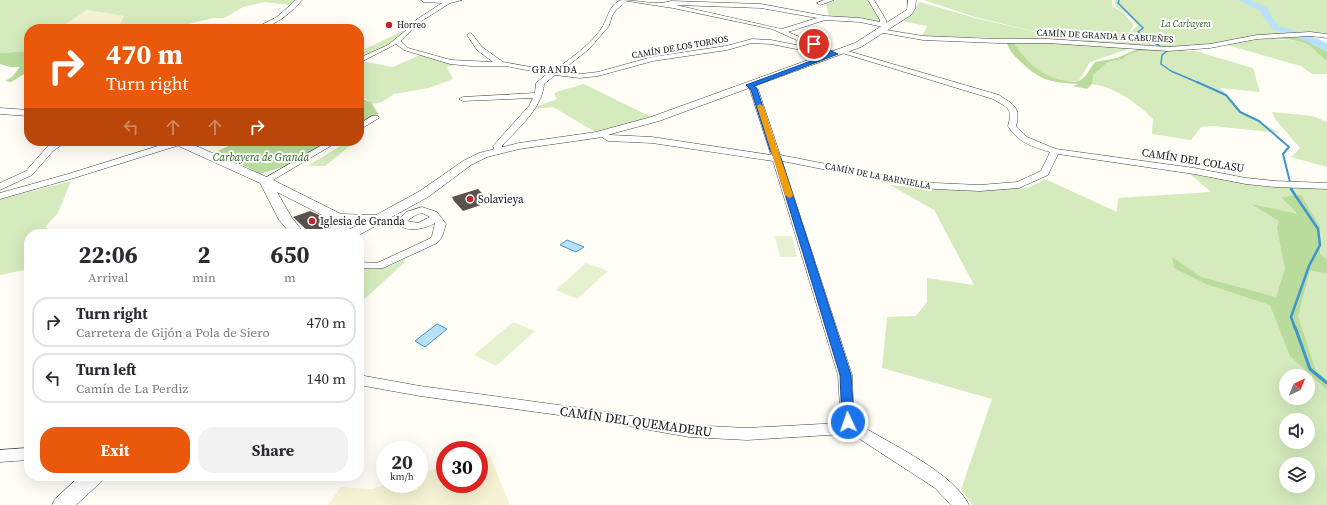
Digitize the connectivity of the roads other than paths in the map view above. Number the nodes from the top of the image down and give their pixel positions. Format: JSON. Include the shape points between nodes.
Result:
{"nodes":[{"id":1,"x":299,"y":0,"type":"edge"},
{"id":2,"x":420,"y":0,"type":"edge"},
{"id":3,"x":424,"y":0,"type":"edge"},
{"id":4,"x":459,"y":0,"type":"edge"},
{"id":5,"x":625,"y":0,"type":"edge"},
{"id":6,"x":628,"y":0,"type":"edge"},
{"id":7,"x":831,"y":0,"type":"edge"},
{"id":8,"x":872,"y":0,"type":"edge"},
{"id":9,"x":912,"y":0,"type":"edge"},
{"id":10,"x":448,"y":2,"type":"junction"},
{"id":11,"x":820,"y":3,"type":"dead end"},
{"id":12,"x":667,"y":5,"type":"junction"},
{"id":13,"x":438,"y":7,"type":"junction"},
{"id":14,"x":825,"y":18,"type":"junction"},
{"id":15,"x":266,"y":24,"type":"edge"},
{"id":16,"x":883,"y":27,"type":"junction"},
{"id":17,"x":780,"y":30,"type":"junction"},
{"id":18,"x":470,"y":35,"type":"dead end"},
{"id":19,"x":1327,"y":36,"type":"edge"},
{"id":20,"x":397,"y":40,"type":"junction"},
{"id":21,"x":746,"y":42,"type":"junction"},
{"id":22,"x":406,"y":49,"type":"junction"},
{"id":23,"x":380,"y":52,"type":"junction"},
{"id":24,"x":830,"y":53,"type":"junction"},
{"id":25,"x":364,"y":60,"type":"edge"},
{"id":26,"x":501,"y":64,"type":"junction"},
{"id":27,"x":554,"y":73,"type":"junction"},
{"id":28,"x":750,"y":85,"type":"junction"},
{"id":29,"x":538,"y":95,"type":"junction"},
{"id":30,"x":463,"y":99,"type":"dead end"},
{"id":31,"x":0,"y":111,"type":"edge"},
{"id":32,"x":24,"y":113,"type":"edge"},
{"id":33,"x":375,"y":118,"type":"dead end"},
{"id":34,"x":364,"y":124,"type":"edge"},
{"id":35,"x":601,"y":134,"type":"junction"},
{"id":36,"x":54,"y":146,"type":"edge"},
{"id":37,"x":166,"y":146,"type":"edge"},
{"id":38,"x":188,"y":146,"type":"edge"},
{"id":39,"x":326,"y":146,"type":"edge"},
{"id":40,"x":499,"y":151,"type":"junction"},
{"id":41,"x":1055,"y":151,"type":"junction"},
{"id":42,"x":777,"y":158,"type":"junction"},
{"id":43,"x":265,"y":181,"type":"junction"},
{"id":44,"x":1327,"y":186,"type":"edge"},
{"id":45,"x":0,"y":187,"type":"edge"},
{"id":46,"x":0,"y":196,"type":"edge"},
{"id":47,"x":310,"y":203,"type":"junction"},
{"id":48,"x":282,"y":213,"type":"junction"},
{"id":49,"x":437,"y":217,"type":"dead end"},
{"id":50,"x":369,"y":221,"type":"junction"},
{"id":51,"x":294,"y":229,"type":"edge"},
{"id":52,"x":358,"y":229,"type":"edge"},
{"id":53,"x":364,"y":265,"type":"edge"},
{"id":54,"x":364,"y":381,"type":"edge"},
{"id":55,"x":846,"y":428,"type":"junction"},
{"id":56,"x":24,"y":454,"type":"edge"},
{"id":57,"x":0,"y":456,"type":"edge"},
{"id":58,"x":88,"y":481,"type":"edge"},
{"id":59,"x":62,"y":505,"type":"edge"},
{"id":60,"x":962,"y":505,"type":"edge"}],
"edges":[{"from":1,"to":15,"type":"street","via":[[279,18]]},
{"from":2,"to":13,"type":"street"},
{"from":3,"to":10,"type":"street"},
{"from":4,"to":10,"type":"street"},
{"from":5,"to":27,"type":"street","via":[[614,9],[606,26],[587,48]]},
{"from":6,"to":12,"type":"street"},
{"from":7,"to":11,"type":"street"},
{"from":8,"to":16,"type":"street","via":[[883,20]]},
{"from":9,"to":16,"type":"street","via":[[908,13]]},
{"from":10,"to":13,"type":"street"},
{"from":12,"to":14,"type":"street","via":[[757,5]]},
{"from":12,"to":17,"type":"street"},
{"from":13,"to":20,"type":"street"},
{"from":14,"to":16,"type":"street","name":"CAMÍN DE GRANDA A CABUEÑES","via":[[860,20]]},
{"from":14,"to":17,"type":"street","name":"CAMÍN DE LOS TORNOS"},
{"from":16,"to":19,"type":"street","name":"CAMÍN DE GRANDA A CABUEÑES","via":[[923,38],[1048,41],[1166,49],[1210,46],[1252,37]]},
{"from":16,"to":24,"type":"street","via":[[858,45]]},
{"from":17,"to":21,"type":"street","name":"CAMÍN DE LOS TORNOS"},
{"from":17,"to":24,"type":"street"},
{"from":18,"to":26,"type":"street","via":[[482,52]]},
{"from":20,"to":22,"type":"street","name":"CAMÍN DE LOS TORNOS"},
{"from":20,"to":23,"type":"street"},
{"from":21,"to":24,"type":"street","name":"CAMÍN DE LOS TORNOS","via":[[760,41]]},
{"from":21,"to":27,"type":"street","name":"CAMÍN DE LOS TORNOS","via":[[590,75]]},
{"from":22,"to":23,"type":"street","name":"CAMÍN DE LOS TORNOS"},
{"from":22,"to":26,"type":"street","name":"CAMÍN DE LOS TORNOS","via":[[450,62]]},
{"from":23,"to":25,"type":"street"},
{"from":24,"to":28,"type":"street"},
{"from":24,"to":41,"type":"street","via":[[929,76],[996,97],[1014,111],[1012,126],[1017,134]]},
{"from":26,"to":27,"type":"street","name":"CAMÍN DE LOS TORNOS"},
{"from":27,"to":29,"type":"street","via":[[540,83]]},
{"from":28,"to":35,"type":"street","via":[[656,119]]},
{"from":28,"to":42,"type":"street","via":[[754,89]]},
{"from":29,"to":30,"type":"street"},
{"from":29,"to":40,"type":"street","via":[[528,113],[497,146]]},
{"from":31,"to":32,"type":"street"},
{"from":33,"to":34,"type":"street"},
{"from":35,"to":40,"type":"street"},
{"from":35,"to":42,"type":"street","name":"CAMÍN DE LA BARNIELLA","via":[[608,138],[652,140]]},
{"from":36,"to":45,"type":"street","via":[[29,173]]},
{"from":37,"to":46,"type":"street"},
{"from":38,"to":43,"type":"street"},
{"from":39,"to":43,"type":"street"},
{"from":40,"to":50,"type":"street","via":[[467,163],[424,194]]},
{"from":41,"to":42,"type":"street","name":"CAMÍN DE LA BARNIELLA","via":[[1049,171],[1043,176],[1024,183],[991,188],[955,188],[908,183]]},
{"from":41,"to":44,"type":"street","name":"CAMÍN DEL COLASU","via":[[1229,178]]},
{"from":42,"to":55,"type":"street","via":[[845,375],[848,422]]},
{"from":43,"to":47,"type":"street"},
{"from":43,"to":48,"type":"street"},
{"from":47,"to":48,"type":"street","via":[[294,202],[285,207]]},
{"from":47,"to":50,"type":"street","via":[[339,218]]},
{"from":48,"to":51,"type":"street"},
{"from":49,"to":53,"type":"street","via":[[441,224],[433,241],[379,266]]},
{"from":50,"to":52,"type":"street"},
{"from":54,"to":55,"type":"street","name":"CAMÍN DEL QUEMADERU","via":[[688,431],[761,434]]},
{"from":55,"to":60,"type":"street","name":"CAMÍN DEL QUEMADERU","via":[[860,432],[928,474],[941,483]]},
{"from":56,"to":57,"type":"street"},
{"from":58,"to":59,"type":"street"}]}
